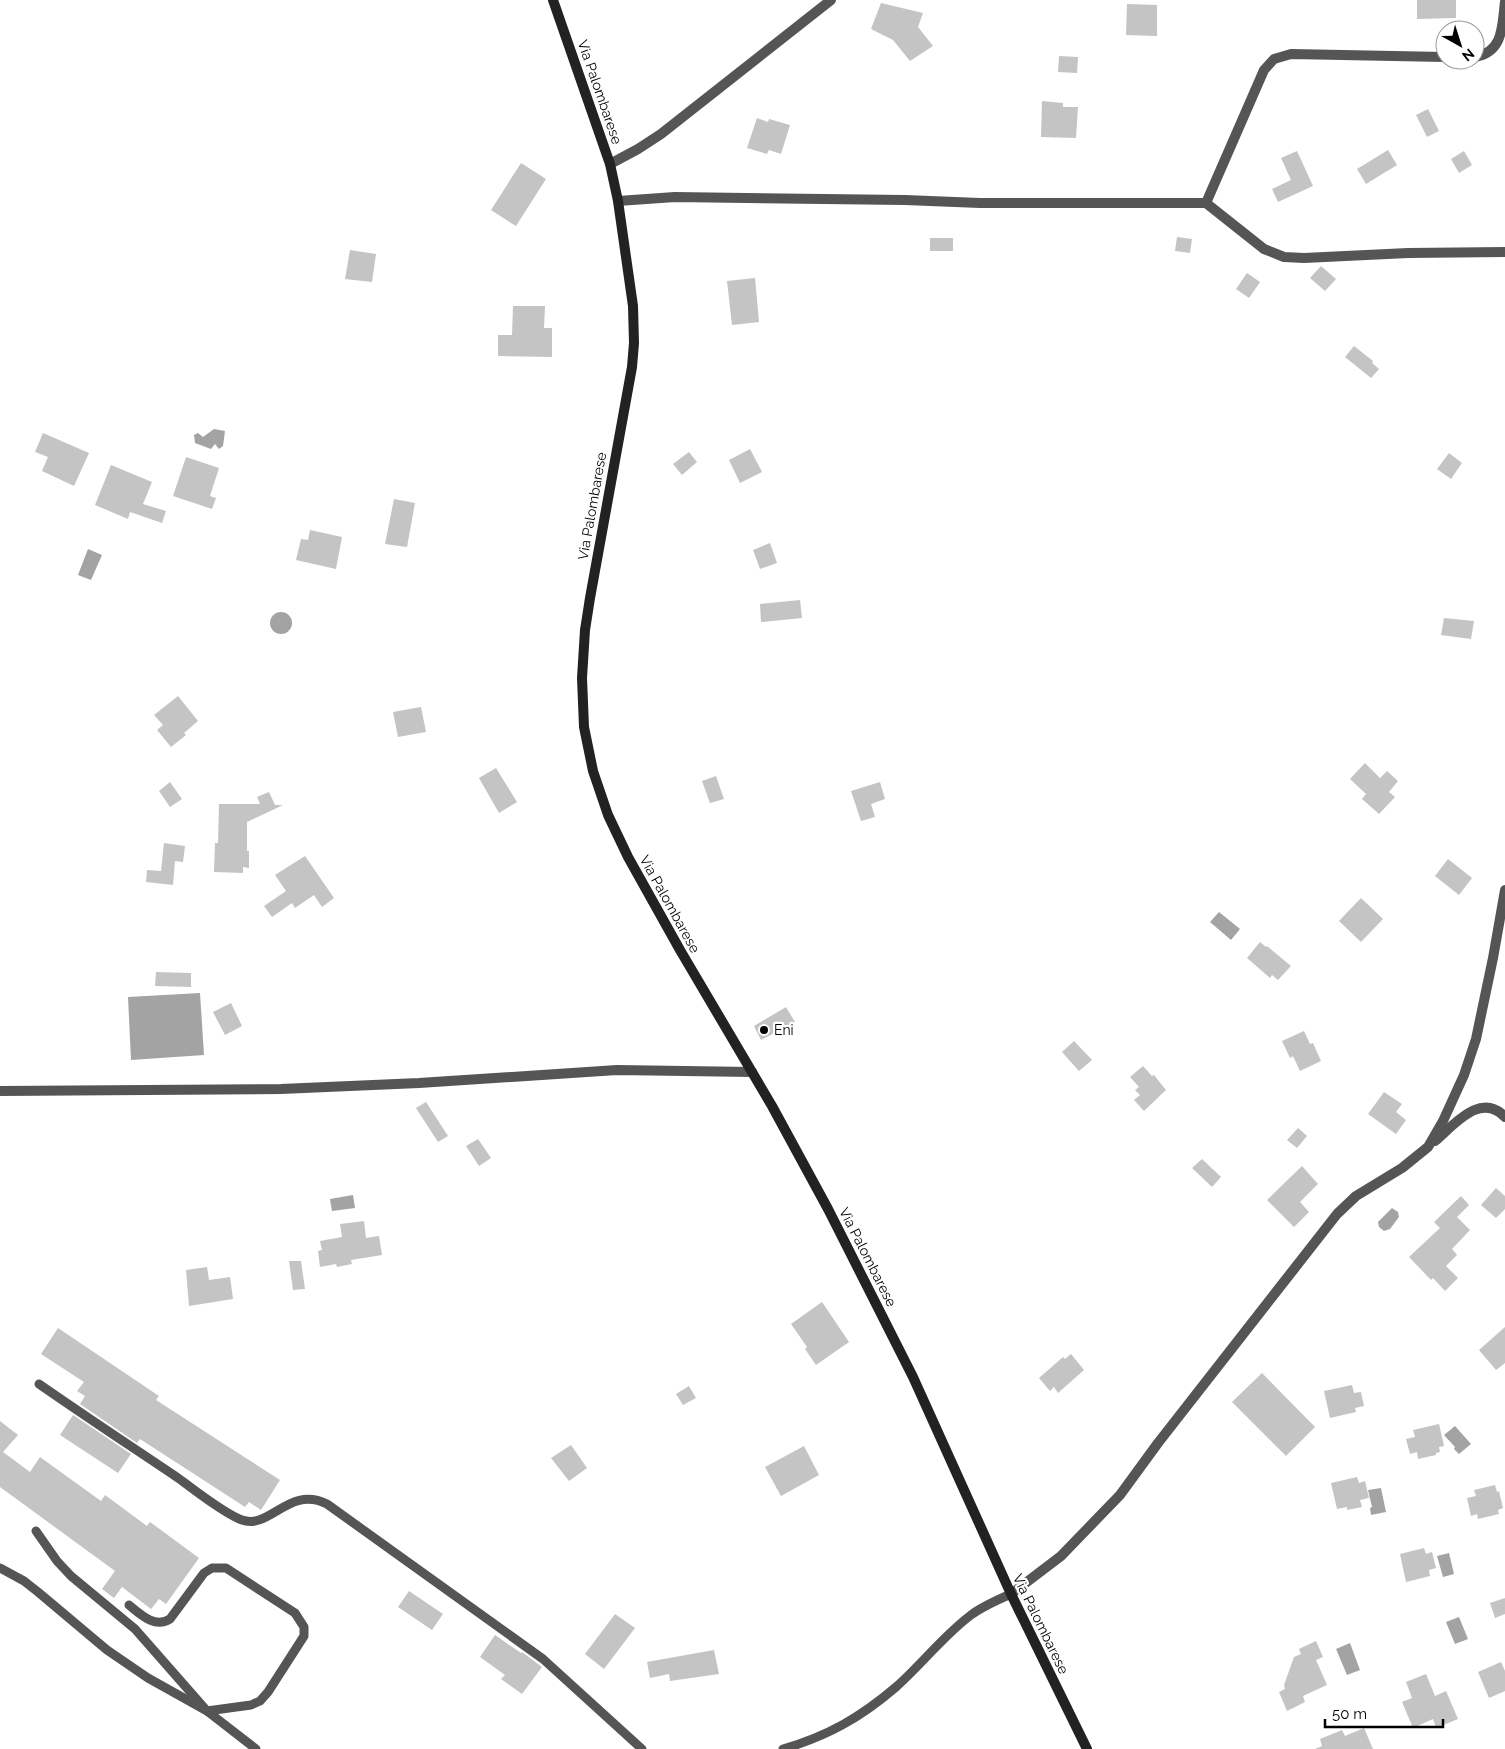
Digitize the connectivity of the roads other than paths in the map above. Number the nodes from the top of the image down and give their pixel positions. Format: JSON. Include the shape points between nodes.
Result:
{"nodes":[{"id":1,"x":553,"y":0,"type":"edge"},
{"id":2,"x":831,"y":0,"type":"edge"},
{"id":3,"x":1505,"y":2,"type":"edge"},
{"id":4,"x":1485,"y":54,"type":"edge"},
{"id":5,"x":1435,"y":57,"type":"edge"},
{"id":6,"x":610,"y":164,"type":"junction"},
{"id":7,"x":618,"y":201,"type":"junction"},
{"id":8,"x":1206,"y":203,"type":"junction"},
{"id":9,"x":1505,"y":252,"type":"edge"},
{"id":10,"x":1505,"y":890,"type":"edge"},
{"id":11,"x":752,"y":1072,"type":"junction"},
{"id":12,"x":0,"y":1091,"type":"edge"},
{"id":13,"x":1505,"y":1118,"type":"edge"},
{"id":14,"x":1428,"y":1147,"type":"junction"},
{"id":15,"x":39,"y":1384,"type":"dead end"},
{"id":16,"x":36,"y":1531,"type":"dead end"},
{"id":17,"x":0,"y":1568,"type":"edge"},
{"id":18,"x":1011,"y":1594,"type":"junction"},
{"id":19,"x":129,"y":1604,"type":"dead end"},
{"id":20,"x":207,"y":1711,"type":"junction"},
{"id":21,"x":256,"y":1749,"type":"edge"},
{"id":22,"x":642,"y":1749,"type":"edge"},
{"id":23,"x":783,"y":1749,"type":"edge"},
{"id":24,"x":1087,"y":1749,"type":"edge"}],
"edges":[{"from":1,"to":6,"type":"main road","name":"Via Palombarese"},
{"from":2,"to":6,"type":"street","via":[[671,127]]},
{"from":3,"to":4,"type":"street","via":[[1500,40]]},
{"from":5,"to":8,"type":"street","via":[[1291,54],[1274,59],[1264,70]]},
{"from":6,"to":7,"type":"main road","name":"Via Palombarese"},
{"from":7,"to":8,"type":"street","via":[[674,197],[980,203]]},
{"from":7,"to":11,"type":"main road","name":"Via Palombarese","via":[[632,293],[634,350],[585,630],[582,678],[585,735],[597,786],[621,842]]},
{"from":8,"to":9,"type":"street","via":[[1264,249],[1284,256]]},
{"from":10,"to":14,"type":"street","via":[[1494,958],[1471,1056],[1452,1103]]},
{"from":11,"to":12,"type":"street","via":[[617,1070],[419,1084],[282,1089]]},
{"from":11,"to":18,"type":"main road","name":"Via Palombarese","via":[[810,1175],[898,1346]]},
{"from":13,"to":14,"type":"street","via":[[1495,1109],[1480,1108],[1464,1116]]},
{"from":14,"to":18,"type":"street","via":[[1402,1168],[1356,1196],[1337,1214],[1120,1495],[1061,1556]]},
{"from":15,"to":22,"type":"lane","via":[[242,1520],[249,1522],[263,1518],[301,1500],[314,1499],[327,1504],[542,1659]]},
{"from":16,"to":20,"type":"lane","via":[[57,1562],[135,1630]]},
{"from":17,"to":20,"type":"lane","via":[[24,1581],[107,1650],[148,1678]]},
{"from":18,"to":23,"type":"lane","via":[[971,1615],[896,1687],[854,1719],[822,1736]]},
{"from":18,"to":24,"type":"main road","name":"Via Palombarese"},
{"from":19,"to":20,"type":"lane","via":[[146,1618],[166,1622],[204,1573],[222,1567],[233,1571],[298,1617],[304,1627],[302,1641],[264,1697],[252,1705]]},
{"from":20,"to":21,"type":"lane"}]}
